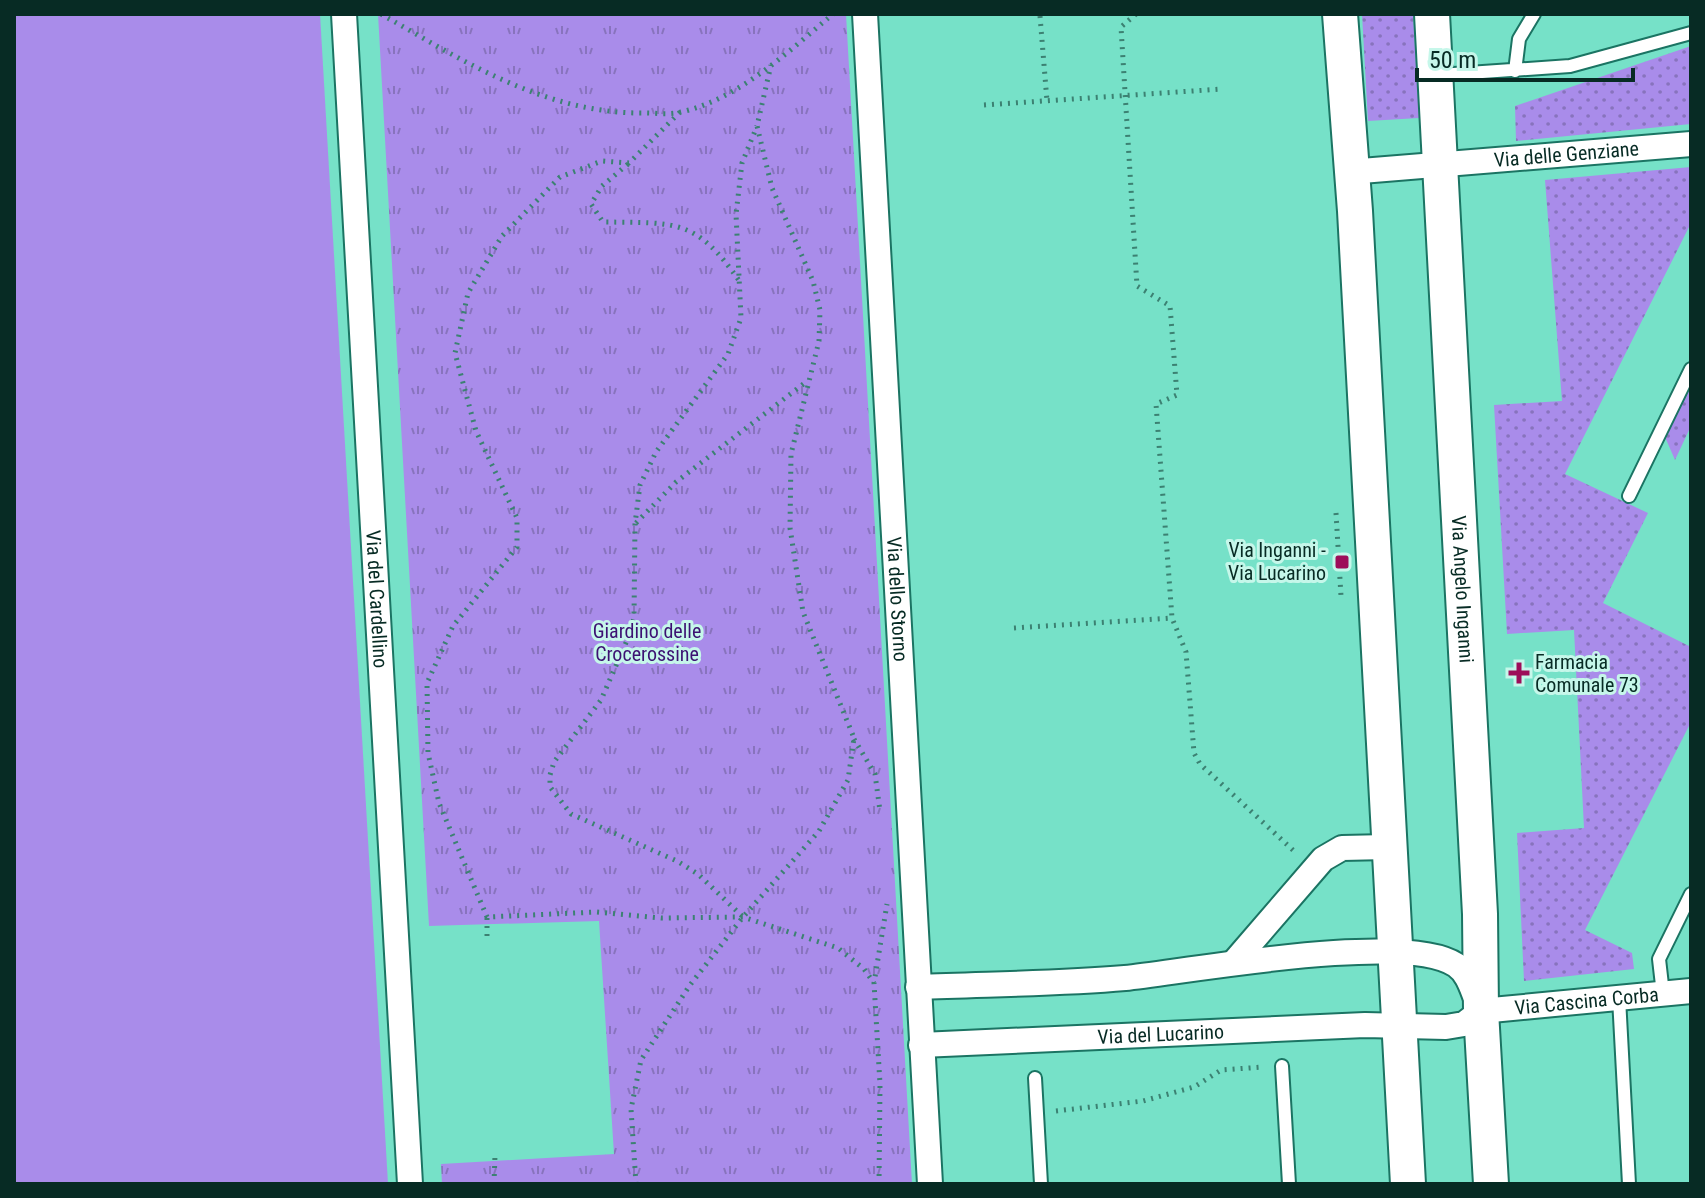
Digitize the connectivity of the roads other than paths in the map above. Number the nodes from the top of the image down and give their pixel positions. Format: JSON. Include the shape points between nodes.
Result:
{"nodes":[{"id":1,"x":344,"y":14,"type":"edge"},
{"id":2,"x":865,"y":14,"type":"edge"},
{"id":3,"x":1340,"y":14,"type":"edge"},
{"id":4,"x":1432,"y":14,"type":"edge"},
{"id":5,"x":1534,"y":14,"type":"edge"},
{"id":6,"x":1691,"y":33,"type":"edge"},
{"id":7,"x":1515,"y":71,"type":"junction"},
{"id":8,"x":1436,"y":76,"type":"junction"},
{"id":9,"x":1691,"y":144,"type":"edge"},
{"id":10,"x":1441,"y":167,"type":"junction"},
{"id":11,"x":1349,"y":172,"type":"junction"},
{"id":12,"x":1691,"y":369,"type":"edge"},
{"id":13,"x":1629,"y":496,"type":"dead end"},
{"id":14,"x":1387,"y":847,"type":"junction"},
{"id":15,"x":1691,"y":894,"type":"edge"},
{"id":16,"x":1395,"y":953,"type":"junction"},
{"id":17,"x":1235,"y":961,"type":"junction"},
{"id":18,"x":918,"y":987,"type":"junction"},
{"id":19,"x":1691,"y":991,"type":"edge"},
{"id":20,"x":1663,"y":994,"type":"junction"},
{"id":21,"x":1619,"y":998,"type":"junction"},
{"id":22,"x":1481,"y":1011,"type":"junction"},
{"id":23,"x":1399,"y":1024,"type":"junction"},
{"id":24,"x":921,"y":1045,"type":"junction"},
{"id":25,"x":1282,"y":1066,"type":"road end"},
{"id":26,"x":1035,"y":1078,"type":"dead end"},
{"id":27,"x":410,"y":1184,"type":"edge"},
{"id":28,"x":930,"y":1184,"type":"edge"},
{"id":29,"x":1041,"y":1184,"type":"edge"},
{"id":30,"x":1289,"y":1184,"type":"edge"},
{"id":31,"x":1408,"y":1184,"type":"edge"},
{"id":32,"x":1491,"y":1184,"type":"edge"},
{"id":33,"x":1629,"y":1184,"type":"edge"}],
"edges":[{"from":1,"to":27,"type":"street","name":"Via del Cardellino"},
{"from":2,"to":18,"type":"street","name":"Via dello Storno"},
{"from":3,"to":11,"type":"street"},
{"from":4,"to":8,"type":"street","name":"Via Angelo Inganni"},
{"from":5,"to":7,"type":"lane","via":[[1519,39]]},
{"from":6,"to":7,"type":"lane","via":[[1601,60]]},
{"from":7,"to":8,"type":"lane"},
{"from":8,"to":10,"type":"street","name":"Via Angelo Inganni"},
{"from":9,"to":10,"type":"street","name":"Via delle Genziane"},
{"from":10,"to":11,"type":"street"},
{"from":10,"to":22,"type":"street","name":"Via Angelo Inganni"},
{"from":11,"to":14,"type":"street"},
{"from":12,"to":13,"type":"lane"},
{"from":14,"to":16,"type":"street"},
{"from":14,"to":17,"type":"street","via":[[1342,848],[1323,859]]},
{"from":15,"to":20,"type":"lane","via":[[1659,959]]},
{"from":16,"to":17,"type":"street"},
{"from":16,"to":22,"type":"street","name":"Via Angelo Inganni","via":[[1455,964],[1466,975]]},
{"from":16,"to":23,"type":"street"},
{"from":17,"to":18,"type":"street","via":[[1125,978]]},
{"from":18,"to":24,"type":"street","name":"Via dello Storno"},
{"from":19,"to":20,"type":"street","name":"Via Cascina Corba"},
{"from":20,"to":21,"type":"street","name":"Via Cascina Corba"},
{"from":21,"to":22,"type":"street","name":"Via Cascina Corba"},
{"from":21,"to":33,"type":"lane"},
{"from":22,"to":23,"type":"street","via":[[1464,1024]]},
{"from":22,"to":32,"type":"street","name":"Via Angelo Inganni"},
{"from":23,"to":24,"type":"street","name":"Via del Lucarino"},
{"from":23,"to":31,"type":"street"},
{"from":24,"to":28,"type":"street","name":"Via dello Storno"},
{"from":25,"to":30,"type":"lane"},
{"from":26,"to":29,"type":"lane"}]}
